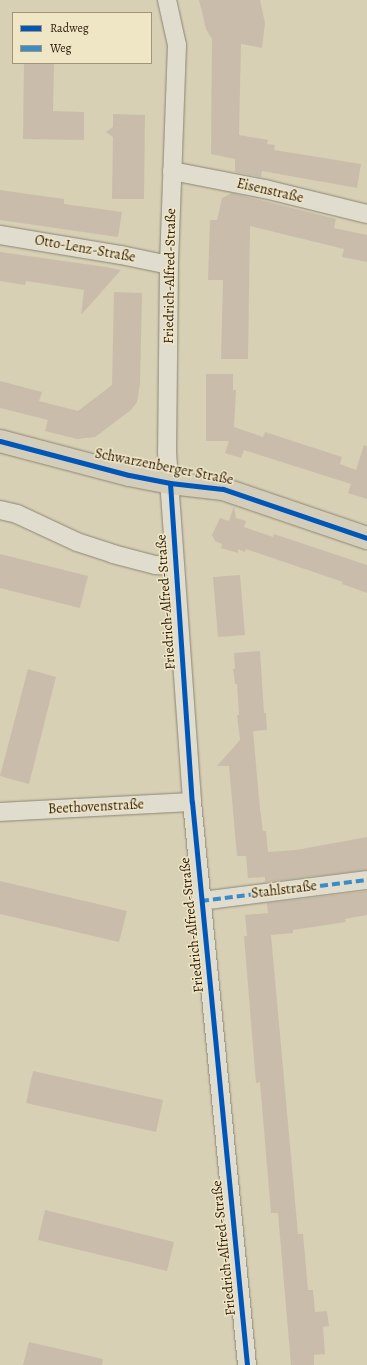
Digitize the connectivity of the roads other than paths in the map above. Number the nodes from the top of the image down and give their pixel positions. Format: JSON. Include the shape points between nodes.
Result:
{"nodes":[{"id":1,"x":167,"y":0,"type":"edge"},
{"id":2,"x":172,"y":171,"type":"junction"},
{"id":3,"x":367,"y":214,"type":"edge"},
{"id":4,"x":0,"y":235,"type":"edge"},
{"id":5,"x":169,"y":265,"type":"junction"},
{"id":6,"x":0,"y":442,"type":"edge"},
{"id":7,"x":170,"y":483,"type":"junction"},
{"id":8,"x":0,"y":510,"type":"edge"},
{"id":9,"x":367,"y":538,"type":"edge"},
{"id":10,"x":174,"y":566,"type":"junction"},
{"id":11,"x":192,"y":802,"type":"junction"},
{"id":12,"x":0,"y":812,"type":"edge"},
{"id":13,"x":367,"y":880,"type":"edge"},
{"id":14,"x":201,"y":901,"type":"junction"},
{"id":15,"x":247,"y":1365,"type":"edge"}],
"edges":[{"from":1,"to":2,"type":"street","name":"Friedrich-Alfred-Straße","via":[[177,46]]},
{"from":2,"to":3,"type":"street","name":"Eisenstraße","via":[[265,189]]},
{"from":2,"to":5,"type":"street","name":"Friedrich-Alfred-Straße"},
{"from":4,"to":5,"type":"street","name":"Otto-Lenz-Straße","via":[[121,254]]},
{"from":5,"to":7,"type":"street","name":"Friedrich-Alfred-Straße","via":[[166,439]]},
{"from":6,"to":7,"type":"main road","name":"Schwarzenberger Straße"},
{"from":7,"to":9,"type":"main road","name":"Schwarzenberger Straße","via":[[223,489]]},
{"from":7,"to":10,"type":"street","name":"Friedrich-Alfred-Straße"},
{"from":8,"to":10,"type":"street","via":[[16,514],[77,542],[113,554],[155,565]]},
{"from":10,"to":11,"type":"street","name":"Friedrich-Alfred-Straße"},
{"from":11,"to":12,"type":"street","name":"Beethovenstraße"},
{"from":11,"to":14,"type":"street","name":"Friedrich-Alfred-Straße"},
{"from":13,"to":14,"type":"street","name":"Stahlstraße"},
{"from":14,"to":15,"type":"street","name":"Friedrich-Alfred-Straße"}]}
